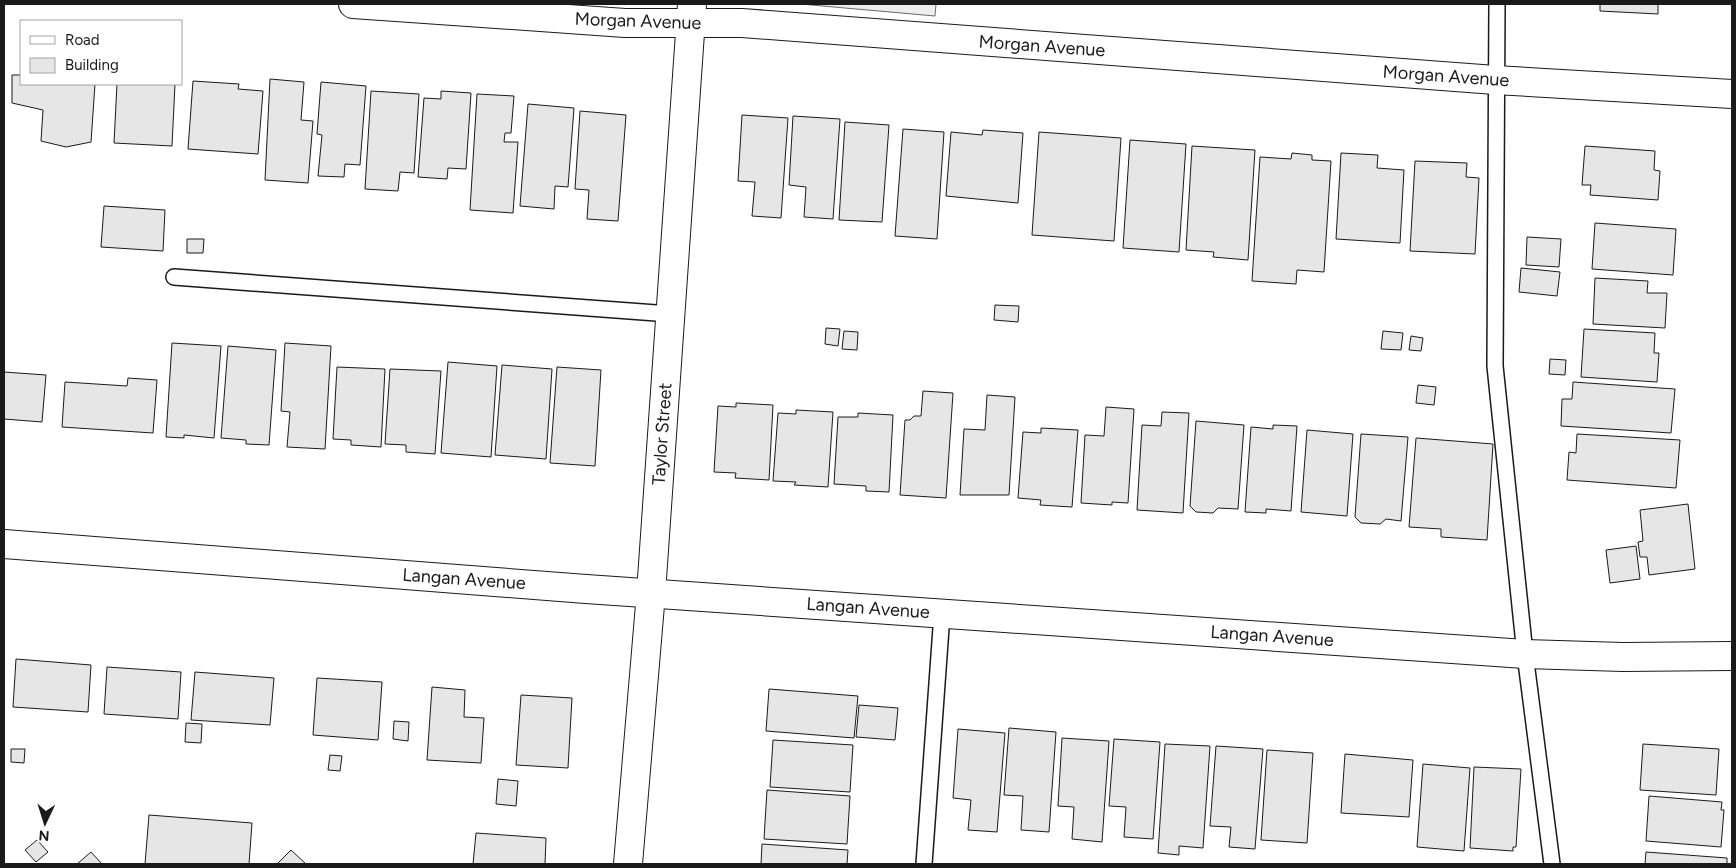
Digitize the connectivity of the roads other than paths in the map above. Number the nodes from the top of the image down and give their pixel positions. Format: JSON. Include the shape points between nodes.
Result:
{"nodes":[{"id":1,"x":353,"y":4,"type":"edge"},
{"id":2,"x":1497,"y":4,"type":"edge"},
{"id":3,"x":692,"y":14,"type":"edge"},
{"id":4,"x":1495,"y":80,"type":"junction"},
{"id":5,"x":1732,"y":94,"type":"edge"},
{"id":6,"x":174,"y":277,"type":"dead end"},
{"id":7,"x":670,"y":314,"type":"junction"},
{"id":8,"x":4,"y":544,"type":"edge"},
{"id":9,"x":650,"y":593,"type":"junction"},
{"id":10,"x":942,"y":614,"type":"junction"},
{"id":11,"x":1525,"y":654,"type":"junction"},
{"id":12,"x":1732,"y":656,"type":"edge"},
{"id":13,"x":628,"y":864,"type":"edge"},
{"id":14,"x":924,"y":864,"type":"edge"},
{"id":15,"x":1552,"y":864,"type":"edge"}],
"edges":[{"from":1,"to":3,"type":"street","name":"Morgan Avenue","via":[[625,23]]},
{"from":2,"to":4,"type":"lane"},
{"from":3,"to":4,"type":"street","name":"Morgan Avenue","via":[[742,23]]},
{"from":3,"to":7,"type":"street","name":"Taylor Street"},
{"from":4,"to":5,"type":"street","name":"Morgan Avenue"},
{"from":4,"to":11,"type":"lane","via":[[1495,366]]},
{"from":6,"to":7,"type":"lane"},
{"from":7,"to":9,"type":"street","name":"Taylor Street"},
{"from":8,"to":9,"type":"street","name":"Langan Avenue"},
{"from":9,"to":10,"type":"street","name":"Langan Avenue"},
{"from":9,"to":13,"type":"street","name":"Taylor Street"},
{"from":10,"to":11,"type":"street","name":"Langan Avenue"},
{"from":10,"to":14,"type":"lane"},
{"from":11,"to":12,"type":"street","name":"Langan Avenue"},
{"from":11,"to":15,"type":"lane"}]}
